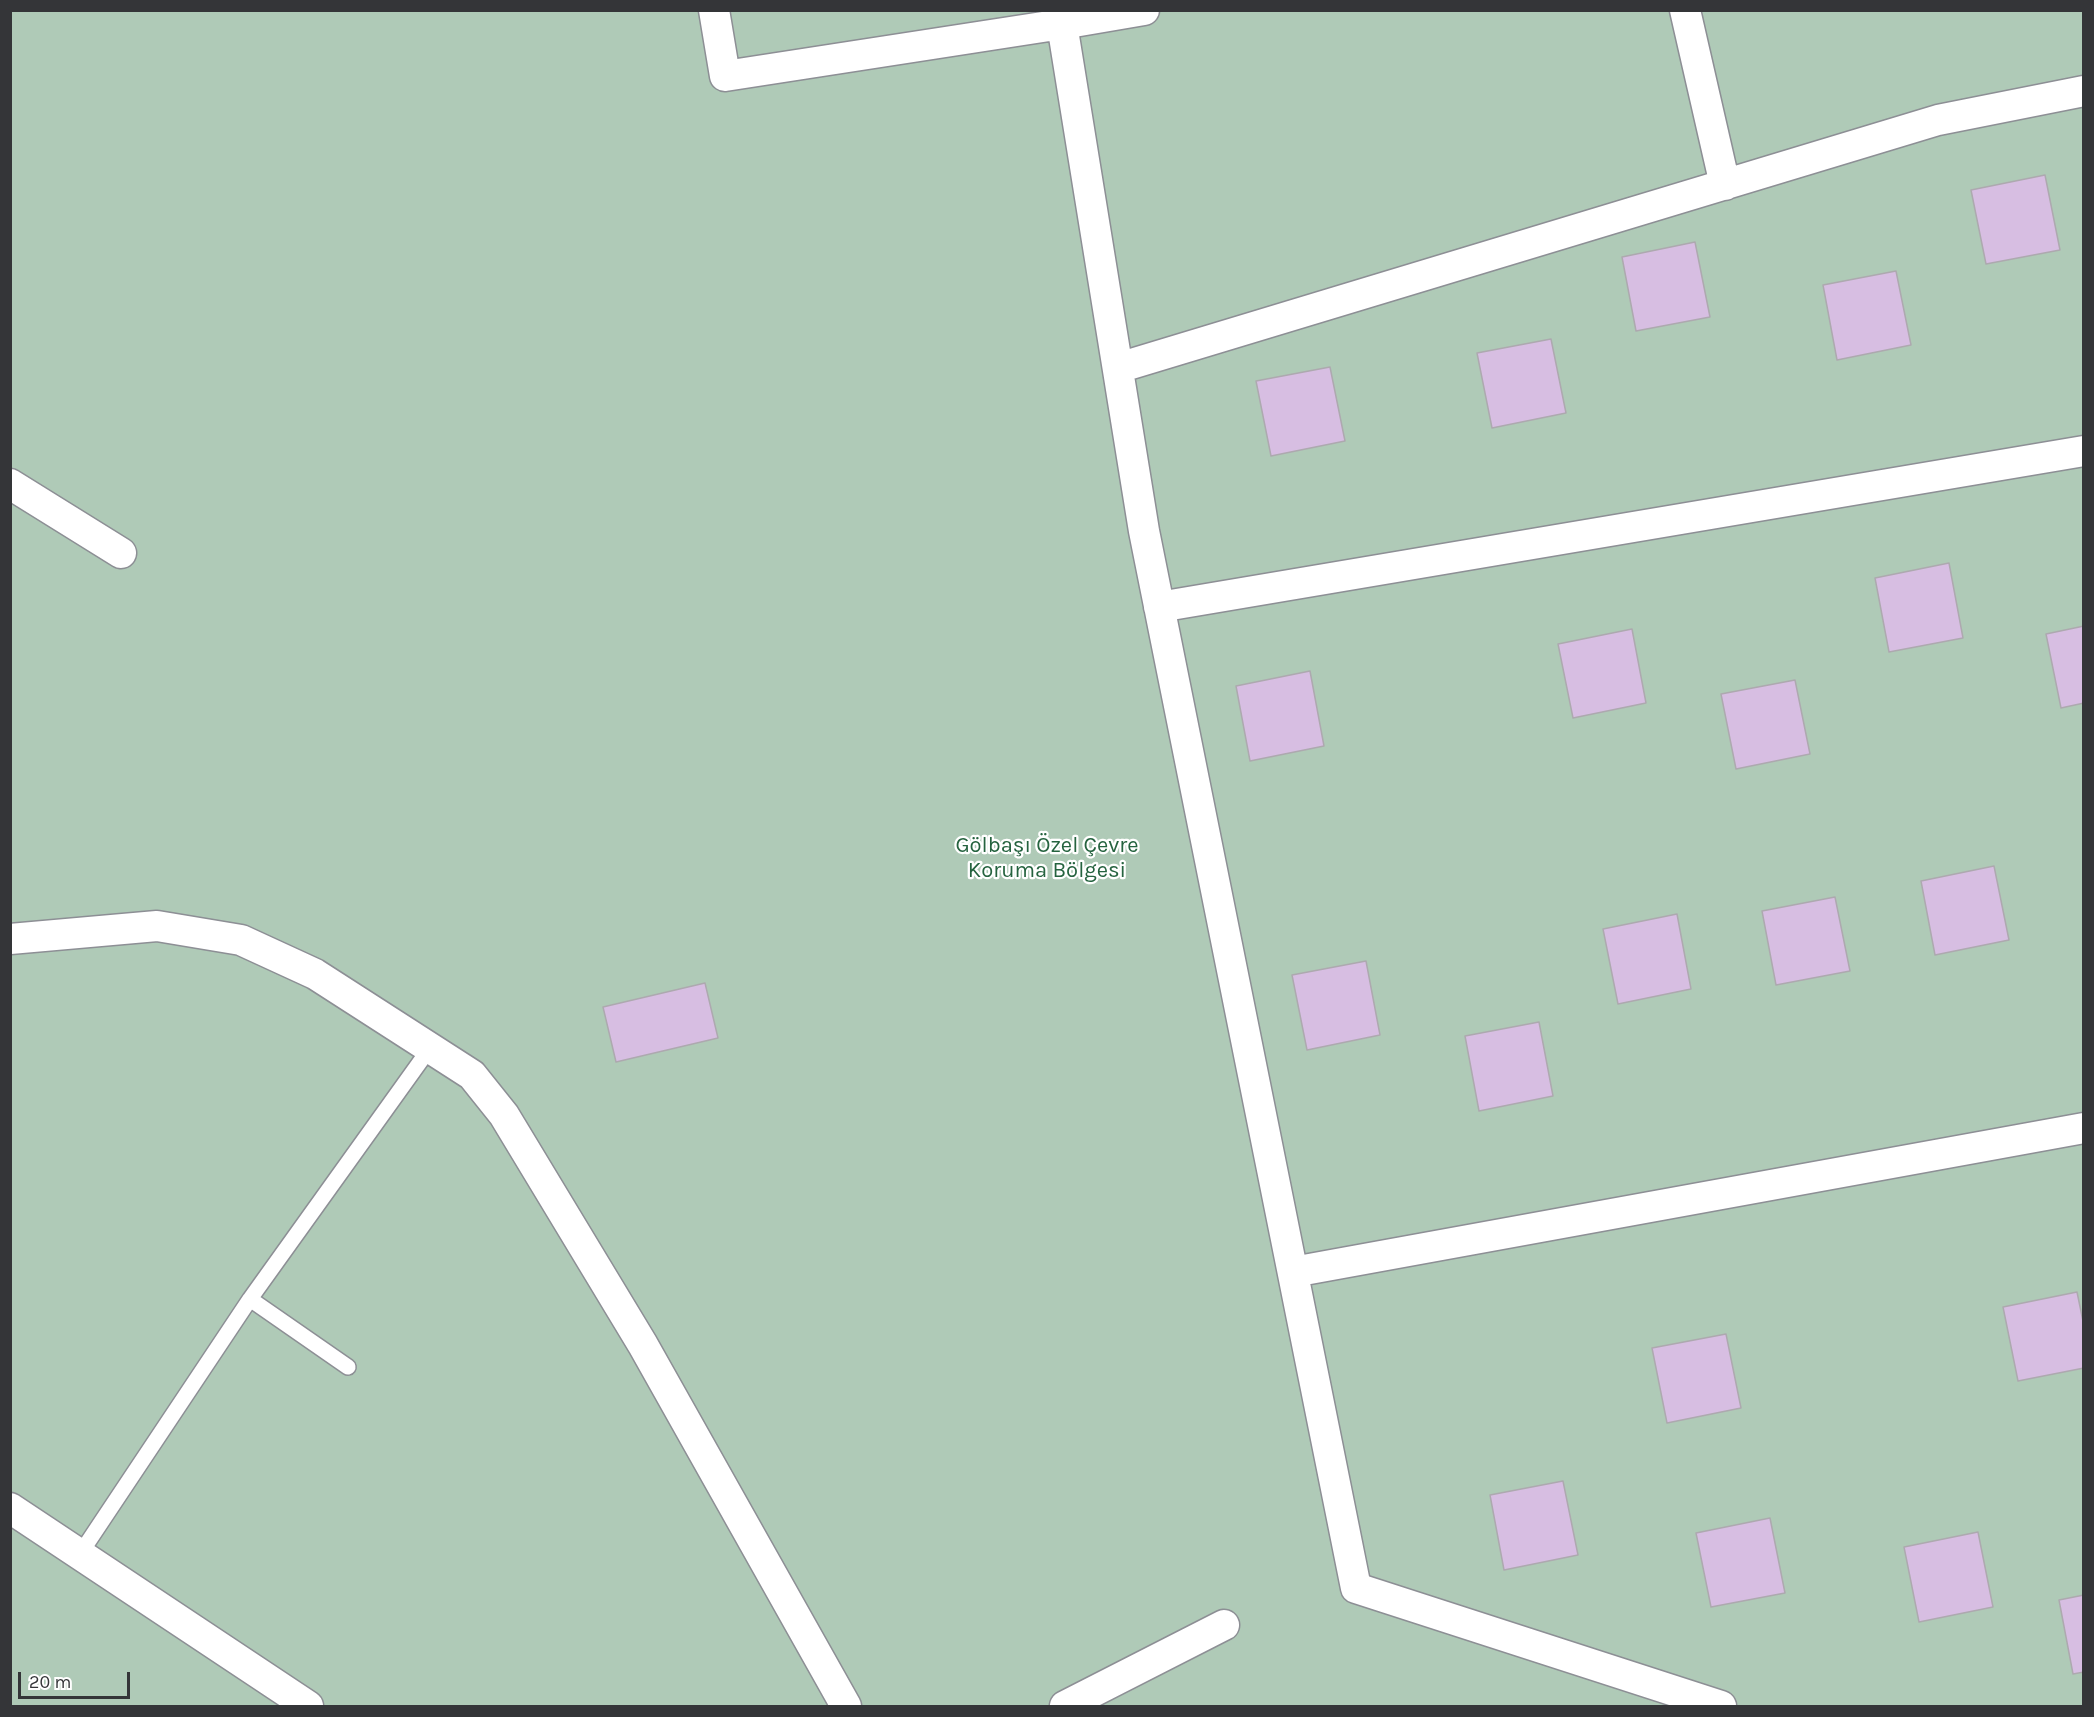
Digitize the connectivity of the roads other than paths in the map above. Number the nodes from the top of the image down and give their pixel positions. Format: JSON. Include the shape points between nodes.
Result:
{"nodes":[{"id":1,"x":714,"y":10,"type":"edge"},
{"id":2,"x":1144,"y":10,"type":"edge"},
{"id":3,"x":1685,"y":10,"type":"edge"},
{"id":4,"x":1062,"y":24,"type":"junction"},
{"id":5,"x":2084,"y":91,"type":"edge"},
{"id":6,"x":1725,"y":185,"type":"junction"},
{"id":7,"x":1118,"y":368,"type":"junction"},
{"id":8,"x":2084,"y":451,"type":"edge"},
{"id":9,"x":10,"y":484,"type":"edge"},
{"id":10,"x":121,"y":553,"type":"dead end"},
{"id":11,"x":1160,"y":607,"type":"junction"},
{"id":12,"x":10,"y":939,"type":"edge"},
{"id":13,"x":430,"y":1048,"type":"junction"},
{"id":14,"x":2084,"y":1128,"type":"edge"},
{"id":15,"x":1293,"y":1272,"type":"junction"},
{"id":16,"x":250,"y":1299,"type":"junction"},
{"id":17,"x":348,"y":1367,"type":"dead end"},
{"id":18,"x":10,"y":1508,"type":"edge"},
{"id":19,"x":80,"y":1554,"type":"junction"},
{"id":20,"x":1224,"y":1625,"type":"dead end"},
{"id":21,"x":308,"y":1707,"type":"edge"},
{"id":22,"x":846,"y":1707,"type":"edge"},
{"id":23,"x":1065,"y":1707,"type":"edge"},
{"id":24,"x":1720,"y":1707,"type":"edge"}],
"edges":[{"from":1,"to":4,"type":"street","via":[[725,76]]},
{"from":2,"to":4,"type":"street"},
{"from":3,"to":6,"type":"street"},
{"from":4,"to":7,"type":"street"},
{"from":5,"to":6,"type":"street","via":[[1938,120]]},
{"from":6,"to":7,"type":"street"},
{"from":7,"to":11,"type":"street"},
{"from":8,"to":11,"type":"street"},
{"from":9,"to":10,"type":"street"},
{"from":11,"to":15,"type":"street"},
{"from":12,"to":13,"type":"street","via":[[157,926],[241,940],[315,974]]},
{"from":13,"to":16,"type":"lane"},
{"from":13,"to":22,"type":"street","via":[[472,1075],[504,1115],[643,1346]]},
{"from":14,"to":15,"type":"street"},
{"from":15,"to":24,"type":"street","via":[[1356,1588]]},
{"from":16,"to":17,"type":"lane"},
{"from":16,"to":19,"type":"lane"},
{"from":18,"to":19,"type":"street"},
{"from":19,"to":21,"type":"street"},
{"from":20,"to":23,"type":"street"}]}
